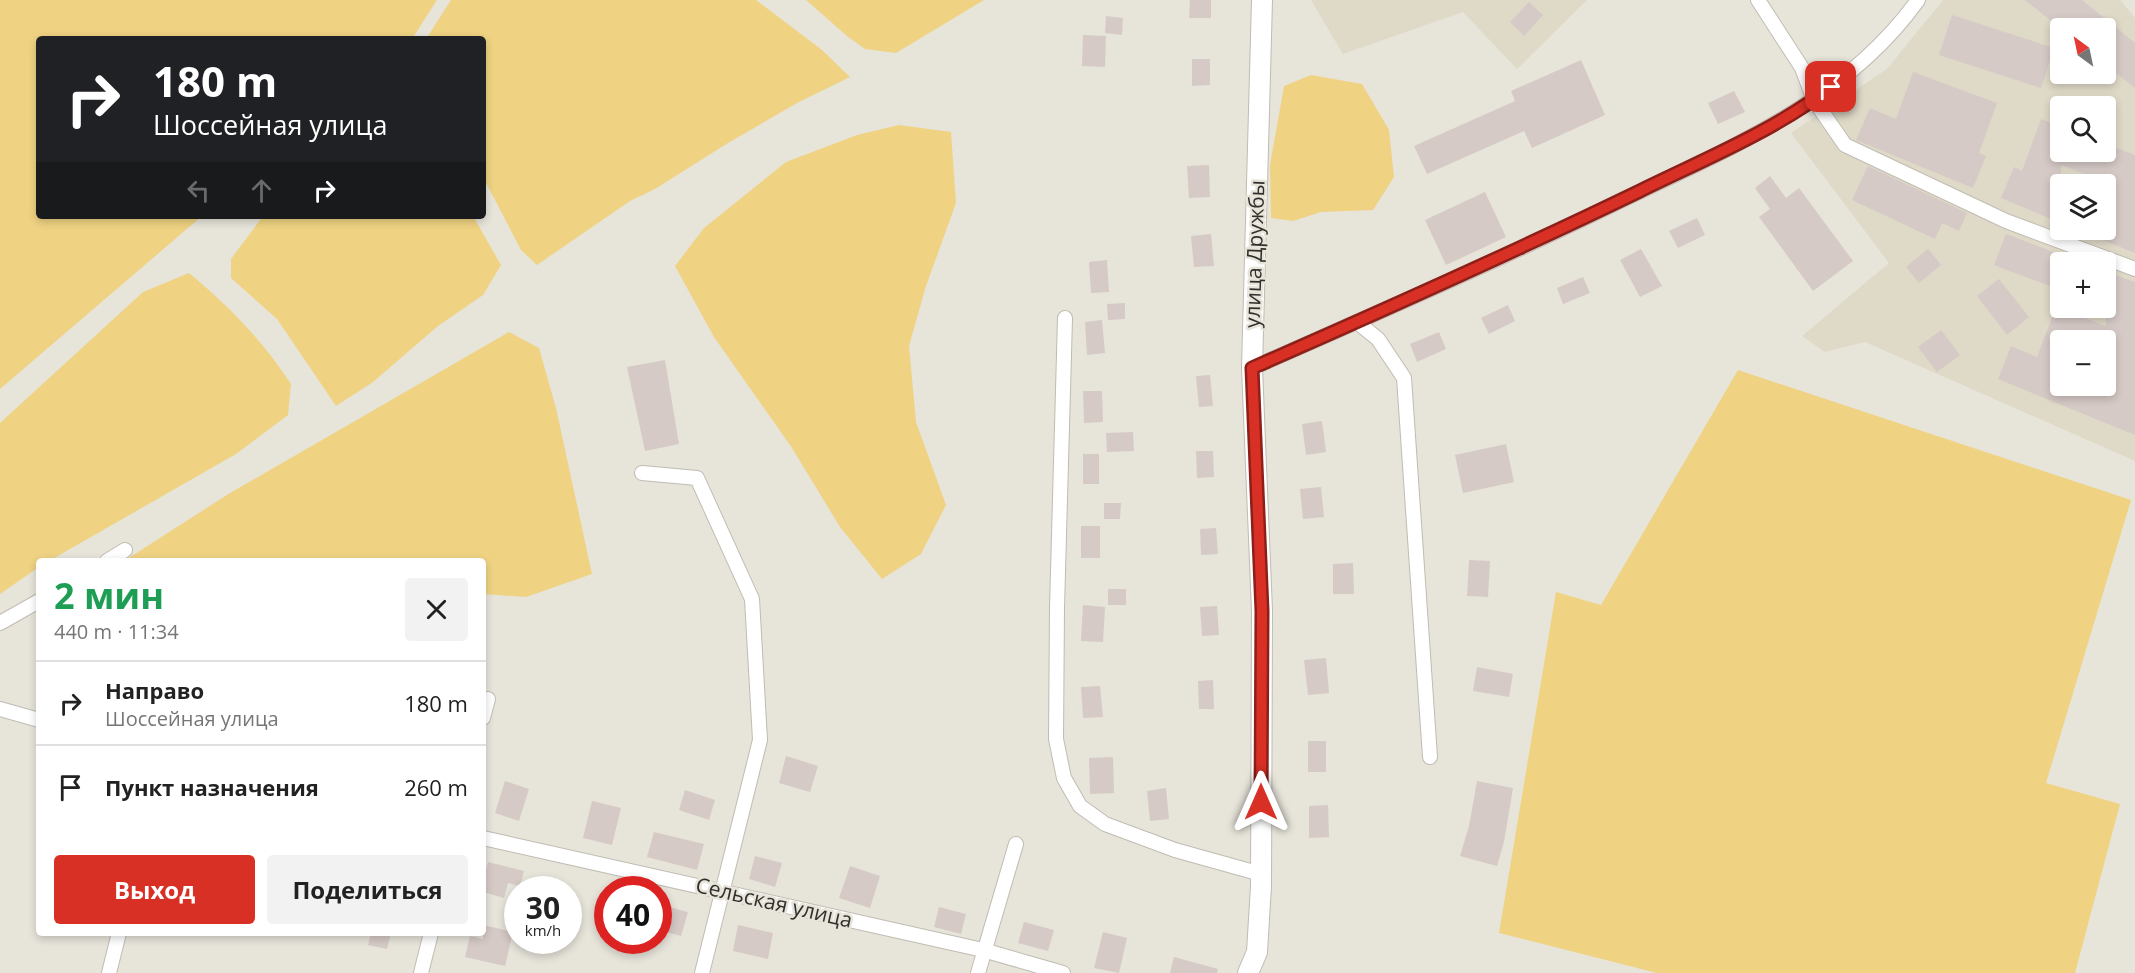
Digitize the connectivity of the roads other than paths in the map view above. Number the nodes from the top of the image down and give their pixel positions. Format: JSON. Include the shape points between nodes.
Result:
{"nodes":[{"id":1,"x":1262,"y":0,"type":"edge"},
{"id":2,"x":1758,"y":0,"type":"edge"},
{"id":3,"x":1918,"y":0,"type":"edge"},
{"id":4,"x":1814,"y":100,"type":"junction"},
{"id":5,"x":2135,"y":269,"type":"edge"},
{"id":6,"x":1065,"y":318,"type":"dead end"},
{"id":7,"x":1357,"y":322,"type":"junction"},
{"id":8,"x":1252,"y":368,"type":"junction"},
{"id":9,"x":642,"y":473,"type":"dead end"},
{"id":10,"x":125,"y":550,"type":"dead end"},
{"id":11,"x":112,"y":558,"type":"edge"},
{"id":12,"x":36,"y":603,"type":"edge"},
{"id":13,"x":0,"y":623,"type":"edge"},
{"id":14,"x":488,"y":699,"type":"dead end"},
{"id":15,"x":486,"y":707,"type":"edge"},
{"id":16,"x":0,"y":709,"type":"edge"},
{"id":17,"x":36,"y":719,"type":"edge"},
{"id":18,"x":1430,"y":757,"type":"dead end"},
{"id":19,"x":486,"y":839,"type":"edge"},
{"id":20,"x":1016,"y":844,"type":"dead end"},
{"id":21,"x":1261,"y":874,"type":"junction"},
{"id":22,"x":723,"y":891,"type":"junction"},
{"id":23,"x":118,"y":936,"type":"edge"},
{"id":24,"x":430,"y":936,"type":"edge"},
{"id":25,"x":983,"y":950,"type":"junction"},
{"id":26,"x":108,"y":973,"type":"edge"},
{"id":27,"x":421,"y":973,"type":"edge"},
{"id":28,"x":702,"y":973,"type":"edge"},
{"id":29,"x":978,"y":973,"type":"edge"},
{"id":30,"x":1063,"y":973,"type":"edge"},
{"id":31,"x":1248,"y":973,"type":"edge"}],
"edges":[{"from":1,"to":8,"type":"street","name":"улица Дружбы"},
{"from":2,"to":4,"type":"street","via":[[1802,68]]},
{"from":3,"to":4,"type":"street","via":[[1866,60]]},
{"from":4,"to":5,"type":"street","via":[[1845,145],[2006,221]]},
{"from":4,"to":7,"type":"street","via":[[1770,127],[1512,253]]},
{"from":6,"to":21,"type":"street","via":[[1056,644],[1056,740],[1064,778],[1080,806],[1105,824],[1175,850]]},
{"from":7,"to":8,"type":"street"},
{"from":7,"to":18,"type":"street","via":[[1378,339],[1404,378]]},
{"from":8,"to":21,"type":"street","name":"улица Дружбы","via":[[1262,611]]},
{"from":9,"to":22,"type":"street","via":[[697,478],[752,600],[759,740]]},
{"from":10,"to":11,"type":"street"},
{"from":12,"to":13,"type":"street"},
{"from":14,"to":15,"type":"street"},
{"from":16,"to":17,"type":"street"},
{"from":19,"to":22,"type":"street","name":"Сельская улица"},
{"from":20,"to":25,"type":"street"},
{"from":21,"to":31,"type":"street","name":"улица Дружбы","via":[[1257,951]]},
{"from":22,"to":25,"type":"street","name":"Сельская улица"},
{"from":22,"to":28,"type":"street"},
{"from":23,"to":26,"type":"street"},
{"from":24,"to":27,"type":"street"},
{"from":25,"to":29,"type":"street"},
{"from":25,"to":30,"type":"street","name":"Сельская улица"}]}
